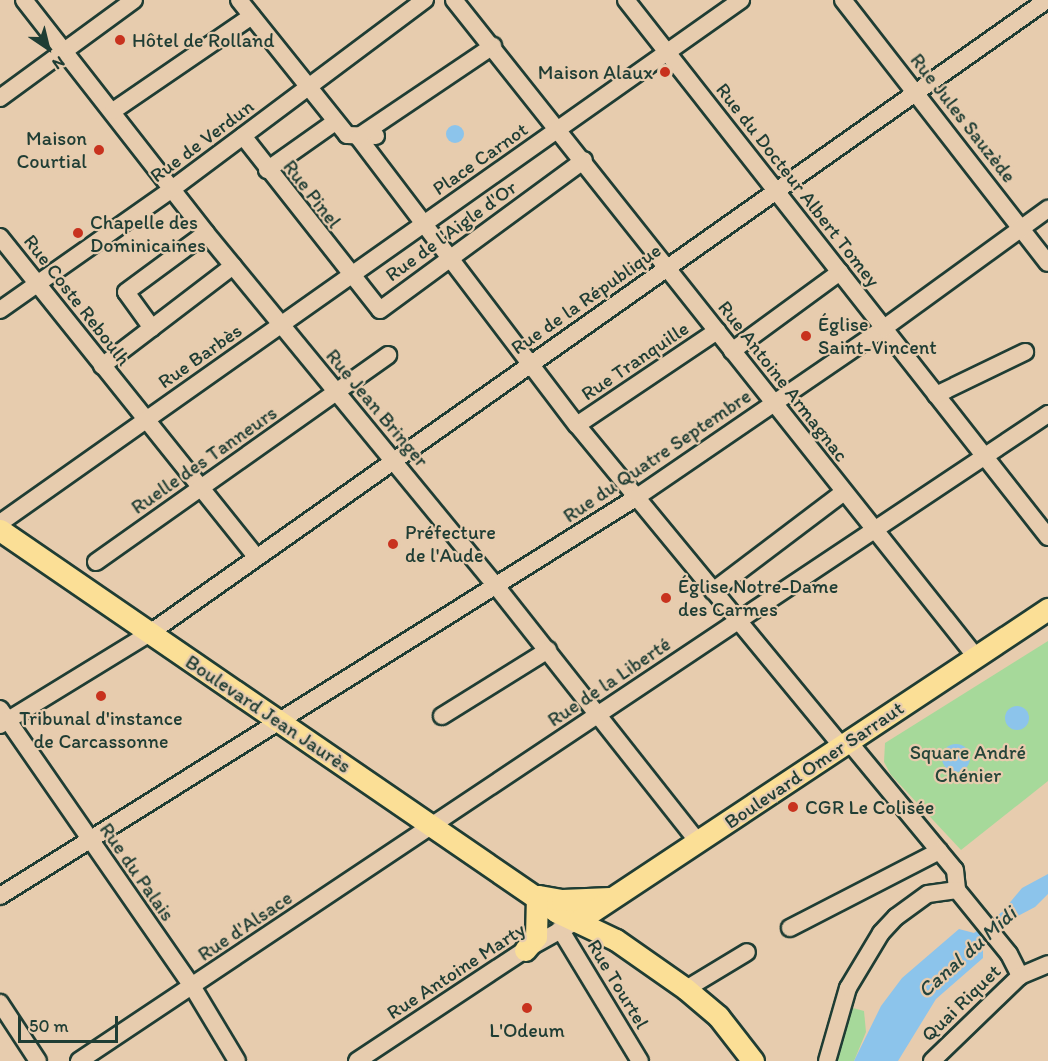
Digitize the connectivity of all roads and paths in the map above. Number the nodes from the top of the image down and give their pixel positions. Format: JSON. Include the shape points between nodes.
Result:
{"nodes":[{"id":1,"x":24,"y":0,"type":"edge"},
{"id":2,"x":134,"y":0,"type":"edge"},
{"id":3,"x":239,"y":0,"type":"edge"},
{"id":4,"x":425,"y":0,"type":"edge"},
{"id":5,"x":454,"y":0,"type":"edge"},
{"id":6,"x":626,"y":0,"type":"edge"},
{"id":7,"x":741,"y":0,"type":"edge"},
{"id":8,"x":843,"y":0,"type":"edge"},
{"id":9,"x":1047,"y":0,"type":"edge"},
{"id":10,"x":252,"y":16,"type":"junction"},
{"id":11,"x":65,"y":51,"type":"junction"},
{"id":12,"x":666,"y":52,"type":"junction"},
{"id":13,"x":491,"y":54,"type":"junction"},
{"id":14,"x":308,"y":87,"type":"junction"},
{"id":15,"x":917,"y":92,"type":"junction"},
{"id":16,"x":0,"y":98,"type":"edge"},
{"id":17,"x":113,"y":111,"type":"junction"},
{"id":18,"x":335,"y":122,"type":"junction"},
{"id":19,"x":551,"y":129,"type":"junction"},
{"id":20,"x":243,"y":136,"type":"junction"},
{"id":21,"x":376,"y":136,"type":"dead end"},
{"id":22,"x":358,"y":137,"type":"junction"},
{"id":23,"x":584,"y":160,"type":"junction"},
{"id":24,"x":267,"y":170,"type":"junction"},
{"id":25,"x":172,"y":189,"type":"junction"},
{"id":26,"x":776,"y":191,"type":"junction"},
{"id":27,"x":1048,"y":209,"type":"edge"},
{"id":28,"x":427,"y":216,"type":"junction"},
{"id":29,"x":1022,"y":228,"type":"junction"},
{"id":30,"x":206,"y":233,"type":"junction"},
{"id":31,"x":0,"y":237,"type":"edge"},
{"id":32,"x":452,"y":257,"type":"junction"},
{"id":33,"x":1048,"y":263,"type":"edge"},
{"id":34,"x":233,"y":266,"type":"junction"},
{"id":35,"x":669,"y":267,"type":"junction"},
{"id":36,"x":840,"y":272,"type":"junction"},
{"id":37,"x":351,"y":276,"type":"junction"},
{"id":38,"x":38,"y":285,"type":"junction"},
{"id":39,"x":0,"y":310,"type":"edge"},
{"id":40,"x":281,"y":325,"type":"junction"},
{"id":41,"x":152,"y":328,"type":"junction"},
{"id":42,"x":884,"y":328,"type":"junction"},
{"id":43,"x":717,"y":331,"type":"junction"},
{"id":44,"x":732,"y":351,"type":"junction"},
{"id":45,"x":1025,"y":352,"type":"dead end"},
{"id":46,"x":388,"y":355,"type":"dead end"},
{"id":47,"x":530,"y":364,"type":"junction"},
{"id":48,"x":102,"y":366,"type":"junction"},
{"id":49,"x":336,"y":392,"type":"junction"},
{"id":50,"x":936,"y":395,"type":"junction"},
{"id":51,"x":774,"y":404,"type":"junction"},
{"id":52,"x":1048,"y":414,"type":"edge"},
{"id":53,"x":146,"y":420,"type":"junction"},
{"id":54,"x":576,"y":425,"type":"junction"},
{"id":55,"x":985,"y":457,"type":"junction"},
{"id":56,"x":393,"y":461,"type":"junction"},
{"id":57,"x":200,"y":488,"type":"junction"},
{"id":58,"x":844,"y":492,"type":"junction"},
{"id":59,"x":637,"y":497,"type":"junction"},
{"id":60,"x":0,"y":523,"type":"edge"},
{"id":61,"x":0,"y":530,"type":"edge"},
{"id":62,"x":874,"y":530,"type":"junction"},
{"id":63,"x":1048,"y":537,"type":"edge"},
{"id":64,"x":256,"y":558,"type":"junction"},
{"id":65,"x":96,"y":562,"type":"dead end"},
{"id":66,"x":496,"y":585,"type":"junction"},
{"id":67,"x":713,"y":591,"type":"junction"},
{"id":68,"x":1048,"y":609,"type":"edge"},
{"id":69,"x":738,"y":621,"type":"junction"},
{"id":70,"x":150,"y":633,"type":"junction"},
{"id":71,"x":548,"y":650,"type":"junction"},
{"id":72,"x":976,"y":657,"type":"junction"},
{"id":73,"x":598,"y":714,"type":"junction"},
{"id":74,"x":442,"y":716,"type":"dead end"},
{"id":75,"x":3,"y":718,"type":"edge"},
{"id":76,"x":278,"y":721,"type":"junction"},
{"id":77,"x":845,"y":744,"type":"junction"},
{"id":78,"x":434,"y":825,"type":"junction"},
{"id":79,"x":87,"y":840,"type":"junction"},
{"id":80,"x":698,"y":842,"type":"junction"},
{"id":81,"x":939,"y":851,"type":"junction"},
{"id":82,"x":957,"y":890,"type":"junction"},
{"id":83,"x":0,"y":896,"type":"edge"},
{"id":84,"x":537,"y":896,"type":"junction"},
{"id":85,"x":616,"y":897,"type":"junction"},
{"id":86,"x":570,"y":925,"type":"junction"},
{"id":87,"x":790,"y":928,"type":"dead end"},
{"id":88,"x":616,"y":940,"type":"junction"},
{"id":89,"x":525,"y":950,"type":"junction"},
{"id":90,"x":747,"y":952,"type":"dead end"},
{"id":91,"x":1048,"y":964,"type":"edge"},
{"id":92,"x":1020,"y":976,"type":"junction"},
{"id":93,"x":192,"y":986,"type":"junction"},
{"id":94,"x":686,"y":989,"type":"junction"},
{"id":95,"x":0,"y":1003,"type":"edge"},
{"id":96,"x":380,"y":1055,"type":"edge"},
{"id":97,"x":633,"y":1059,"type":"edge"},
{"id":98,"x":38,"y":1061,"type":"edge"},
{"id":99,"x":79,"y":1061,"type":"edge"},
{"id":100,"x":237,"y":1061,"type":"edge"},
{"id":101,"x":357,"y":1061,"type":"edge"},
{"id":102,"x":753,"y":1061,"type":"edge"},
{"id":103,"x":827,"y":1061,"type":"edge"},
{"id":104,"x":932,"y":1061,"type":"edge"}],
"edges":[{"from":1,"to":11,"type":"street","name":"Rue Jean Bringer"},
{"from":2,"to":11,"type":"street"},
{"from":3,"to":10,"type":"street","name":"Place Carnot"},
{"from":4,"to":14,"type":"street","name":"Rue de Verdun"},
{"from":5,"to":13,"type":"street","name":"Place Carnot"},
{"from":6,"to":12,"type":"street","name":"Rue du Docteur Albert Tomey"},
{"from":7,"to":12,"type":"street"},
{"from":8,"to":15,"type":"street","name":"Rue Jules Sauzède"},
{"from":9,"to":15,"type":"street","name":"Rue de la République"},
{"from":10,"to":14,"type":"street","name":"Place Carnot"},
{"from":10,"to":17,"type":"street"},
{"from":11,"to":16,"type":"street"},
{"from":11,"to":17,"type":"street","name":"Rue Jean Bringer"},
{"from":12,"to":19,"type":"street"},
{"from":12,"to":26,"type":"street","name":"Rue du Docteur Albert Tomey"},
{"from":13,"to":19,"type":"street","name":"Place Carnot"},
{"from":13,"to":22,"type":"street"},
{"from":14,"to":18,"type":"street","name":"Place Carnot"},
{"from":14,"to":20,"type":"street","name":"Rue de Verdun"},
{"from":15,"to":26,"type":"street","name":"Rue de la République"},
{"from":15,"to":29,"type":"street","name":"Rue Jules Sauzède"},
{"from":17,"to":25,"type":"street","name":"Rue Jean Bringer"},
{"from":18,"to":22,"type":"street","name":"Place Carnot","via":[[347,135]]},
{"from":18,"to":24,"type":"street"},
{"from":19,"to":23,"type":"street","name":"Rue Antoine Armagnac"},
{"from":19,"to":28,"type":"street","name":"Place Carnot"},
{"from":20,"to":24,"type":"street","name":"Rue Pinel"},
{"from":20,"to":25,"type":"street","name":"Rue de Verdun"},
{"from":21,"to":22,"type":"street"},
{"from":22,"to":28,"type":"street","name":"Place Carnot"},
{"from":23,"to":32,"type":"street","name":"Rue de l'Aigle d'Or"},
{"from":23,"to":35,"type":"street","name":"Rue Antoine Armagnac"},
{"from":24,"to":37,"type":"street","name":"Rue Pinel"},
{"from":25,"to":30,"type":"street","name":"Rue Jean Bringer"},
{"from":25,"to":38,"type":"street","name":"Rue de Verdun"},
{"from":26,"to":35,"type":"street","name":"Rue de la République"},
{"from":26,"to":36,"type":"street","name":"Rue du Docteur Albert Tomey"},
{"from":27,"to":29,"type":"street","name":"Rue du Quatre Septembre"},
{"from":28,"to":32,"type":"street"},
{"from":28,"to":37,"type":"street","name":"Rue Barbès"},
{"from":29,"to":33,"type":"street","name":"Rue Jules Sauzède"},
{"from":29,"to":42,"type":"street","name":"Rue du Quatre Septembre"},
{"from":30,"to":34,"type":"street","name":"Rue Jean Bringer"},
{"from":30,"to":41,"type":"street","via":[[126,292]]},
{"from":31,"to":38,"type":"street","name":"Rue Coste Reboulh"},
{"from":32,"to":37,"type":"street","name":"Rue de l'Aigle d'Or","via":[[380,310]]},
{"from":32,"to":47,"type":"street"},
{"from":34,"to":40,"type":"street","name":"Rue Jean Bringer"},
{"from":34,"to":41,"type":"street"},
{"from":35,"to":43,"type":"street","name":"Rue Antoine Armagnac"},
{"from":35,"to":47,"type":"street","name":"Rue de la République"},
{"from":36,"to":42,"type":"street","name":"Rue du Docteur Albert Tomey"},
{"from":36,"to":44,"type":"street"},
{"from":37,"to":40,"type":"street","name":"Rue Barbès"},
{"from":38,"to":39,"type":"street","name":"Rue de Verdun"},
{"from":38,"to":48,"type":"street","name":"Rue Coste Reboulh"},
{"from":40,"to":49,"type":"street","name":"Rue Jean Bringer"},
{"from":40,"to":53,"type":"street","name":"Rue Barbès"},
{"from":41,"to":48,"type":"street"},
{"from":42,"to":50,"type":"street","name":"Rue du Docteur Albert Tomey"},
{"from":42,"to":51,"type":"street","name":"Rue du Quatre Septembre"},
{"from":43,"to":44,"type":"street","name":"Rue Antoine Armagnac"},
{"from":43,"to":54,"type":"street","name":"Rue Tranquille"},
{"from":44,"to":51,"type":"street","name":"Rue Antoine Armagnac"},
{"from":45,"to":50,"type":"street"},
{"from":46,"to":49,"type":"street","name":"Ruelle des Tanneurs"},
{"from":47,"to":54,"type":"street"},
{"from":47,"to":56,"type":"street","name":"Rue de la République"},
{"from":48,"to":53,"type":"street","name":"Rue Coste Reboulh"},
{"from":49,"to":56,"type":"street","name":"Rue Jean Bringer"},
{"from":49,"to":57,"type":"street","name":"Ruelle des Tanneurs"},
{"from":50,"to":55,"type":"street","name":"Rue du Docteur Albert Tomey"},
{"from":51,"to":58,"type":"street","name":"Rue Antoine Armagnac"},
{"from":51,"to":59,"type":"street","name":"Rue du Quatre Septembre"},
{"from":52,"to":55,"type":"street","name":"Rue de la Liberté"},
{"from":53,"to":57,"type":"street","name":"Rue Coste Reboulh"},
{"from":53,"to":60,"type":"street","name":"Rue Barbès"},
{"from":54,"to":59,"type":"street"},
{"from":55,"to":62,"type":"street","name":"Rue de la Liberté"},
{"from":55,"to":63,"type":"street","name":"Rue du Docteur Albert Tomey"},
{"from":56,"to":64,"type":"street","name":"Rue de la République"},
{"from":56,"to":66,"type":"street","name":"Rue Jean Bringer"},
{"from":57,"to":64,"type":"street","name":"Rue Coste Reboulh"},
{"from":57,"to":65,"type":"street","name":"Ruelle des Tanneurs"},
{"from":58,"to":62,"type":"street","name":"Rue Antoine Armagnac"},
{"from":58,"to":67,"type":"street"},
{"from":59,"to":66,"type":"street","name":"Rue du Quatre Septembre"},
{"from":59,"to":67,"type":"street"},
{"from":61,"to":70,"type":"main road","name":"Boulevard Jean Jaurès"},
{"from":62,"to":69,"type":"street","name":"Rue de la Liberté"},
{"from":62,"to":72,"type":"street","name":"Rue Antoine Armagnac"},
{"from":64,"to":70,"type":"street","name":"Rue de la République"},
{"from":66,"to":71,"type":"street","name":"Rue Jean Bringer"},
{"from":66,"to":76,"type":"street","name":"Rue du Quatre Septembre"},
{"from":67,"to":69,"type":"street"},
{"from":68,"to":72,"type":"main road","name":"Boulevard Omer Sarraut"},
{"from":69,"to":73,"type":"street","name":"Rue de la Liberté"},
{"from":69,"to":77,"type":"street"},
{"from":70,"to":75,"type":"street","name":"Rue de la République"},
{"from":70,"to":76,"type":"main road","name":"Boulevard Jean Jaurès"},
{"from":71,"to":73,"type":"street","name":"Rue Jean Bringer"},
{"from":71,"to":74,"type":"street"},
{"from":72,"to":77,"type":"main road","name":"Boulevard Omer Sarraut"},
{"from":73,"to":78,"type":"street","name":"Rue de la Liberté"},
{"from":73,"to":80,"type":"street","name":"Rue Jean Bringer"},
{"from":75,"to":79,"type":"street","name":"Rue du Palais"},
{"from":76,"to":78,"type":"main road","name":"Boulevard Jean Jaurès"},
{"from":76,"to":79,"type":"street","name":"Rue du Quatre Septembre"},
{"from":77,"to":80,"type":"main road","name":"Boulevard Omer Sarraut"},
{"from":77,"to":81,"type":"street"},
{"from":78,"to":84,"type":"main road","name":"Boulevard Jean Jaurès"},
{"from":78,"to":93,"type":"street","name":"Rue d'Alsace"},
{"from":79,"to":83,"type":"street","name":"Rue du Quatre Septembre"},
{"from":79,"to":93,"type":"street","name":"Rue du Palais"},
{"from":80,"to":85,"type":"main road","name":"Boulevard Omer Sarraut"},
{"from":81,"to":82,"type":"street","via":[[958,876]]},
{"from":81,"to":87,"type":"street"},
{"from":82,"to":92,"type":"street","via":[[1009,954]]},
{"from":82,"to":103,"type":"street","via":[[928,894],[881,933],[848,988]]},
{"from":84,"to":85,"type":"main road","name":"Boulevard Jean Jaurès","via":[[562,900]]},
{"from":84,"to":86,"type":"main road","name":"Boulevard Jean Jaurès"},
{"from":84,"to":89,"type":"main road","via":[[536,937]]},
{"from":85,"to":86,"type":"main road","name":"Boulevard Omer Sarraut"},
{"from":85,"to":88,"type":"main road","via":[[612,920]]},
{"from":86,"to":88,"type":"main road","name":"Boulevard Jean Jaurès"},
{"from":86,"to":89,"type":"street","name":"Rue Antoine Marty"},
{"from":86,"to":97,"type":"street","name":"Rue Tourtel"},
{"from":88,"to":94,"type":"main road","name":"Boulevard Jean Jaurès"},
{"from":89,"to":96,"type":"street","name":"Rue Antoine Marty"},
{"from":90,"to":94,"type":"street"},
{"from":91,"to":92,"type":"street"},
{"from":92,"to":104,"type":"street","name":"Quai Riquet"},
{"from":93,"to":99,"type":"street","name":"Rue d'Alsace"},
{"from":93,"to":100,"type":"street","name":"Rue du Palais"},
{"from":94,"to":102,"type":"main road","name":"Boulevard Jean Jaurès","via":[[718,1016]]},
{"from":95,"to":98,"type":"street"},
{"from":96,"to":101,"type":"street","name":"Rue Antoine Marty"}]}
